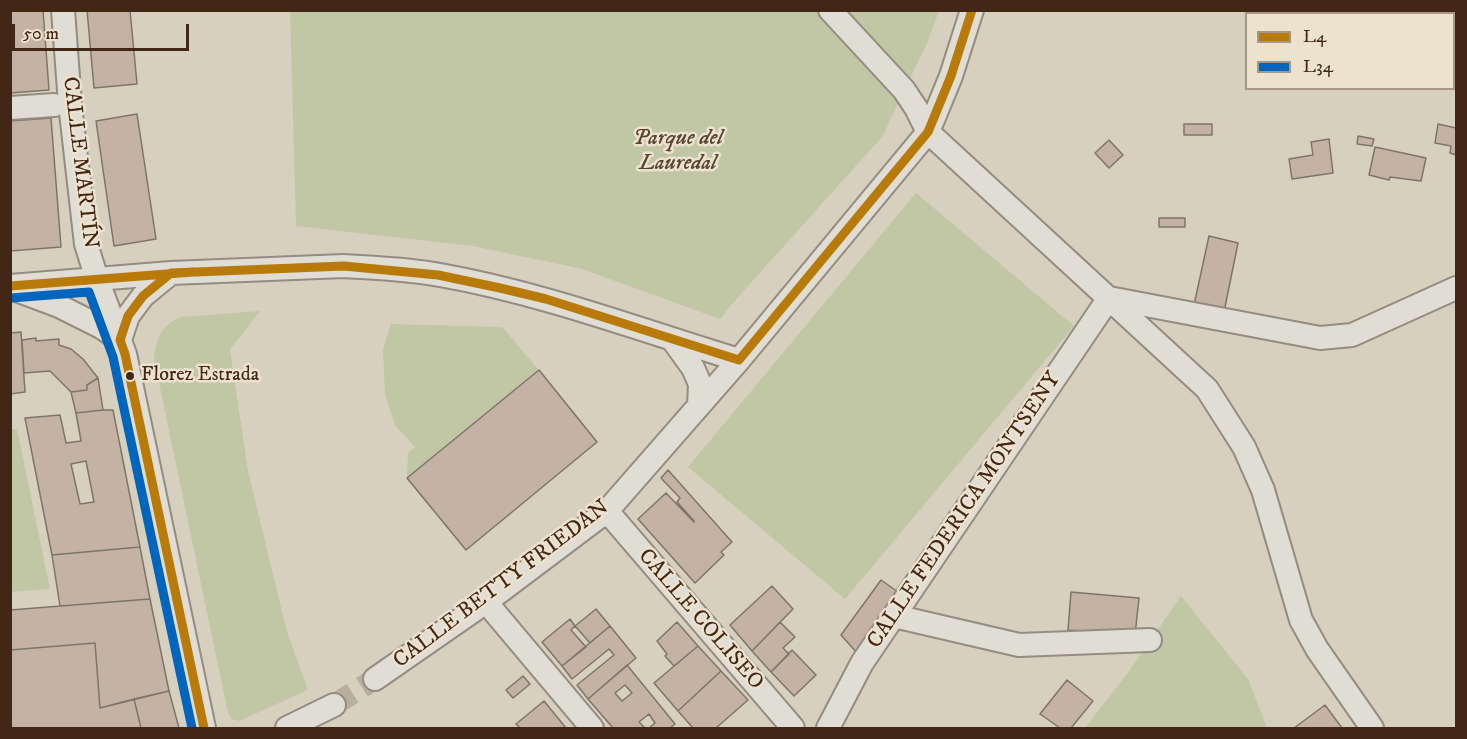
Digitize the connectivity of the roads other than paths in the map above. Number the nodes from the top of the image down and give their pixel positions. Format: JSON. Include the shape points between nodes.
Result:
{"nodes":[{"id":1,"x":63,"y":10,"type":"edge"},
{"id":2,"x":830,"y":10,"type":"edge"},
{"id":3,"x":972,"y":10,"type":"edge"},
{"id":4,"x":54,"y":105,"type":"dead end"},
{"id":5,"x":10,"y":108,"type":"edge"},
{"id":6,"x":928,"y":132,"type":"junction"},
{"id":7,"x":171,"y":273,"type":"junction"},
{"id":8,"x":97,"y":279,"type":"junction"},
{"id":9,"x":10,"y":287,"type":"edge"},
{"id":10,"x":1456,"y":288,"type":"edge"},
{"id":11,"x":1109,"y":298,"type":"junction"},
{"id":12,"x":672,"y":339,"type":"junction"},
{"id":13,"x":120,"y":340,"type":"junction"},
{"id":14,"x":739,"y":360,"type":"junction"},
{"id":15,"x":699,"y":406,"type":"junction"},
{"id":16,"x":607,"y":511,"type":"junction"},
{"id":17,"x":486,"y":602,"type":"junction"},
{"id":18,"x":894,"y":616,"type":"junction"},
{"id":19,"x":1150,"y":640,"type":"dead end"},
{"id":20,"x":375,"y":679,"type":"tunnel mouth"},
{"id":21,"x":334,"y":705,"type":"tunnel mouth"},
{"id":22,"x":204,"y":729,"type":"edge"},
{"id":23,"x":287,"y":729,"type":"edge"},
{"id":24,"x":592,"y":729,"type":"edge"},
{"id":25,"x":793,"y":729,"type":"edge"},
{"id":26,"x":828,"y":729,"type":"edge"},
{"id":27,"x":1372,"y":729,"type":"edge"}],
"edges":[{"from":1,"to":8,"type":"street","name":"CALLE MARTÍN","via":[[86,244]]},
{"from":2,"to":6,"type":"street","via":[[904,90]]},
{"from":3,"to":6,"type":"street","name":"CALLE BETTY FRIEDAN"},
{"from":4,"to":5,"type":"street"},
{"from":6,"to":11,"type":"street"},
{"from":6,"to":14,"type":"street","name":"CALLE BETTY FRIEDAN"},
{"from":7,"to":8,"type":"street"},
{"from":7,"to":12,"type":"street","via":[[344,266],[438,275],[546,299]]},
{"from":7,"to":13,"type":"street","via":[[143,296],[128,316]]},
{"from":8,"to":9,"type":"street"},
{"from":8,"to":13,"type":"street","name":"CALLE MARTÍN"},
{"from":9,"to":13,"type":"street","via":[[59,306]]},
{"from":10,"to":11,"type":"street","via":[[1352,336],[1320,338]]},
{"from":11,"to":18,"type":"street","name":"CALLE FEDERICA MONTSENY"},
{"from":11,"to":27,"type":"street","via":[[1207,389],[1244,447],[1263,490],[1301,620]]},
{"from":12,"to":14,"type":"street"},
{"from":12,"to":15,"type":"street","via":[[700,384]]},
{"from":13,"to":22,"type":"street","name":"CALLE MARTÍN"},
{"from":14,"to":15,"type":"street","name":"CALLE BETTY FRIEDAN"},
{"from":15,"to":16,"type":"street","name":"CALLE BETTY FRIEDAN"},
{"from":16,"to":17,"type":"street","name":"CALLE BETTY FRIEDAN"},
{"from":16,"to":25,"type":"street","name":"CALLE COLISEO"},
{"from":17,"to":20,"type":"street","name":"CALLE BETTY FRIEDAN"},
{"from":17,"to":24,"type":"street"},
{"from":18,"to":19,"type":"street","via":[[1019,645]]},
{"from":18,"to":26,"type":"street","name":"CALLE FEDERICA MONTSENY","via":[[862,663]]},
{"from":21,"to":23,"type":"street"}]}
